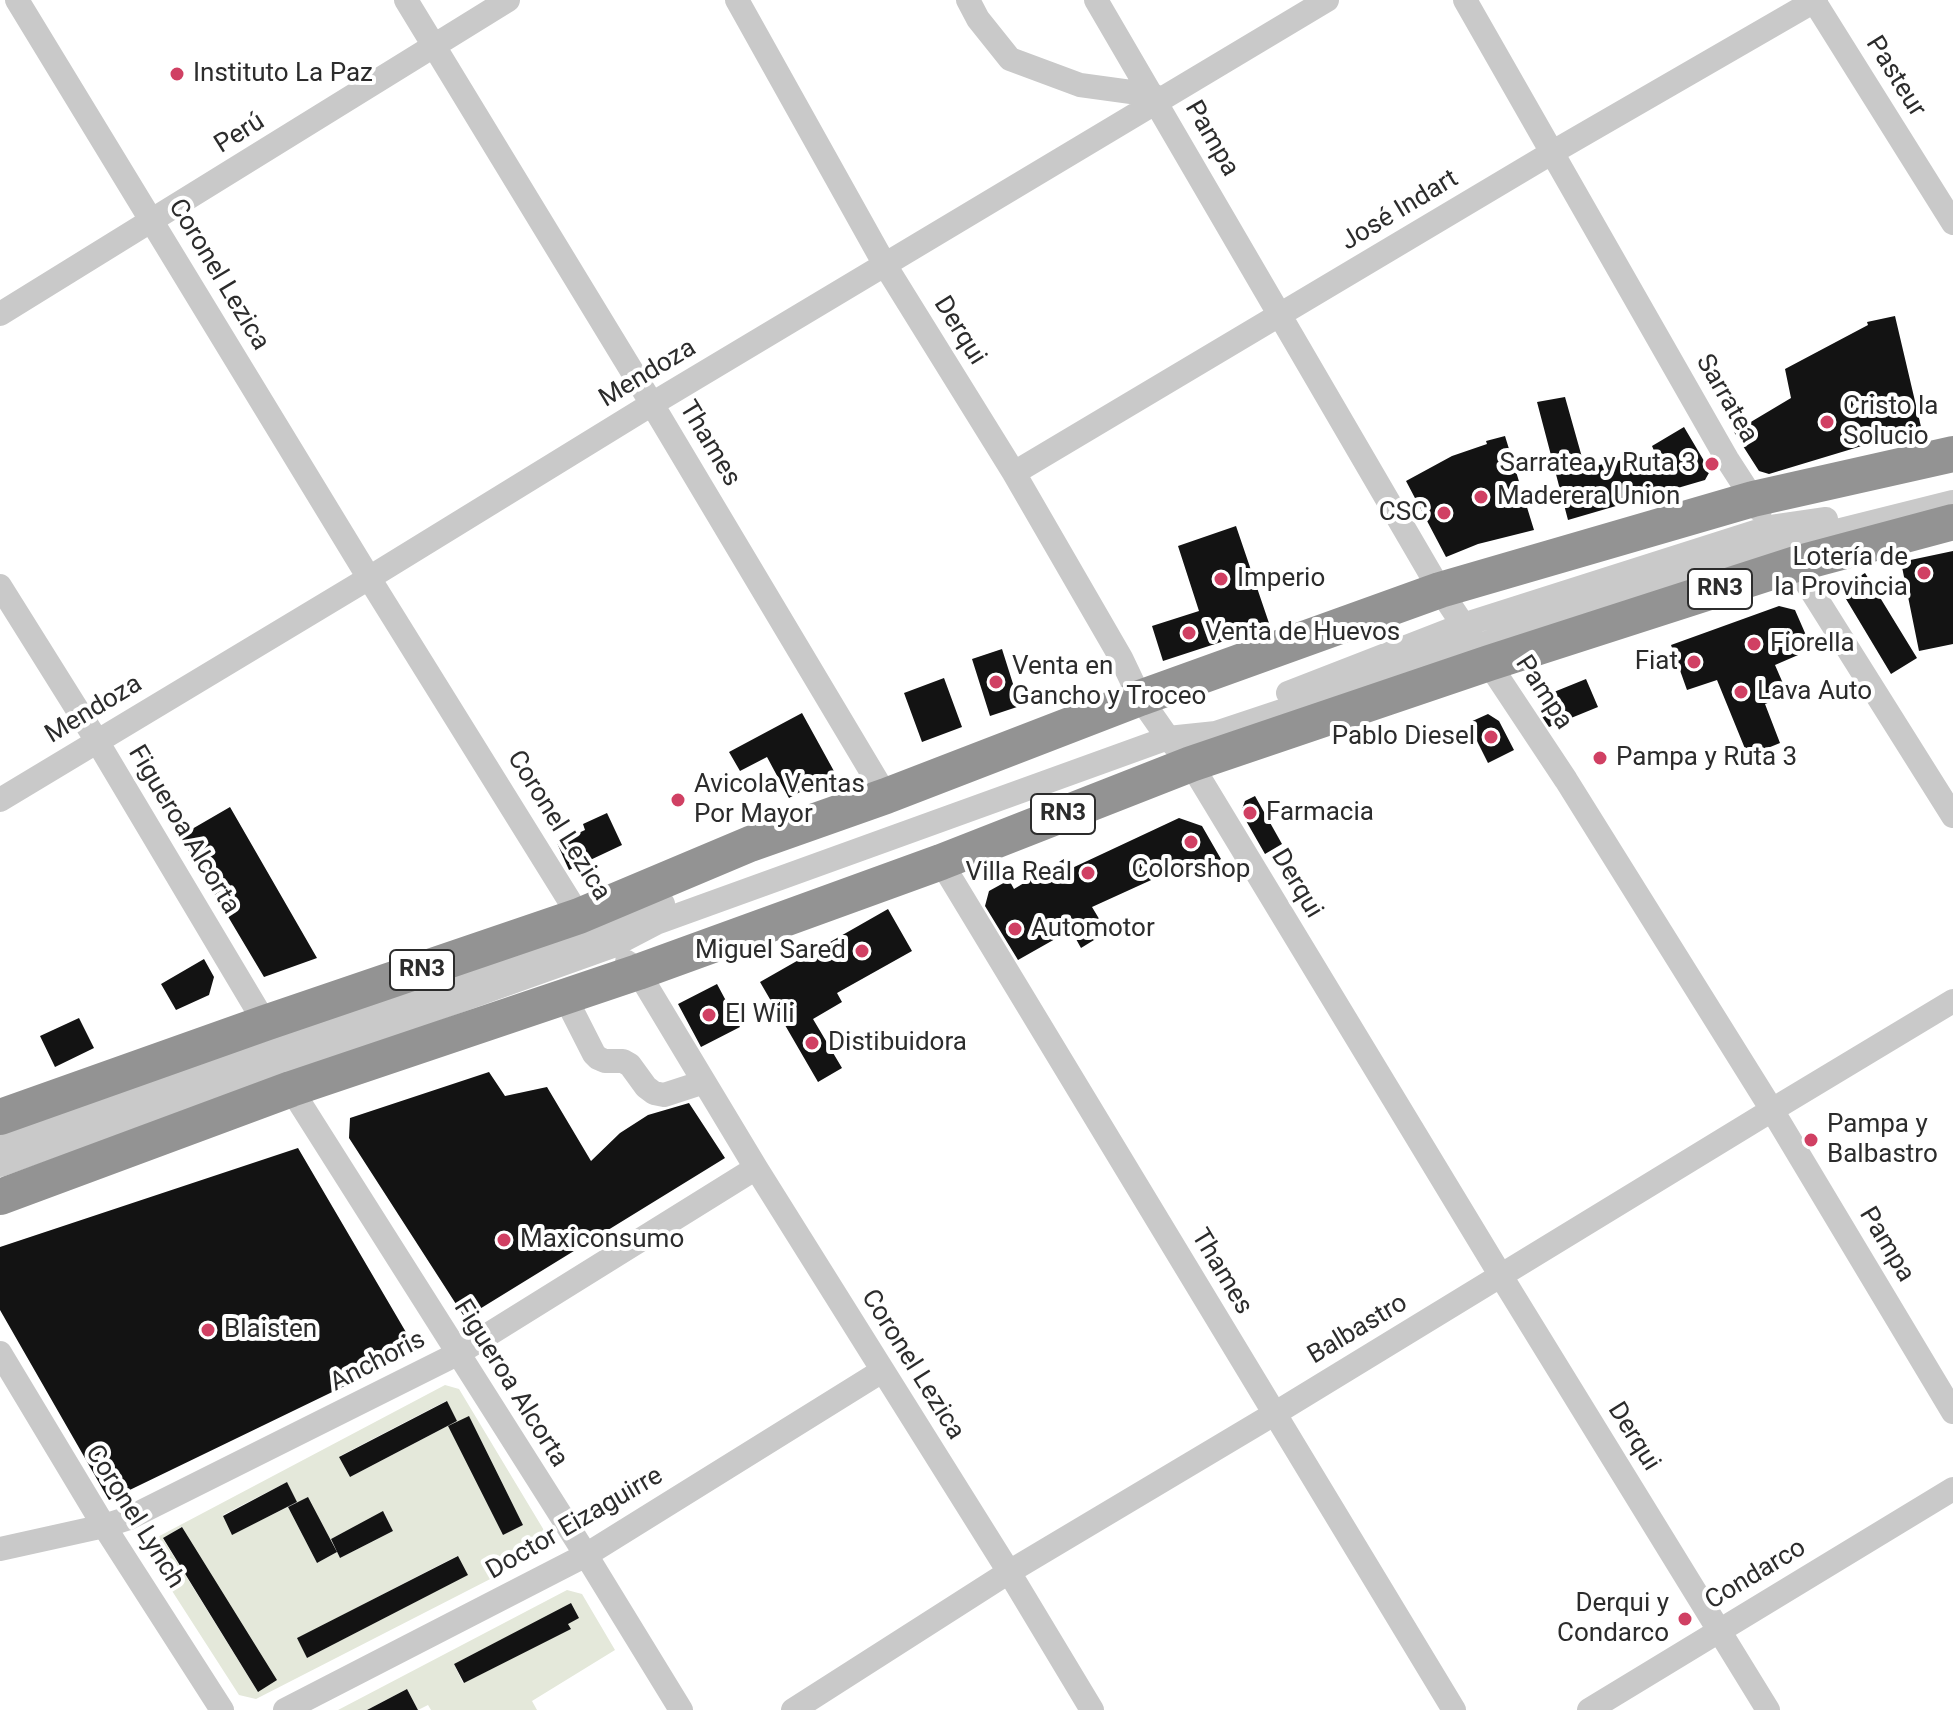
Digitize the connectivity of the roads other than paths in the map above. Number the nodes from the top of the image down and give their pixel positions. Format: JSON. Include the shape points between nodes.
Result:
{"nodes":[{"id":1,"x":17,"y":0,"type":"edge"},
{"id":2,"x":406,"y":0,"type":"edge"},
{"id":3,"x":508,"y":0,"type":"edge"},
{"id":4,"x":737,"y":0,"type":"edge"},
{"id":5,"x":968,"y":0,"type":"edge"},
{"id":6,"x":1096,"y":0,"type":"edge"},
{"id":7,"x":1327,"y":0,"type":"edge"},
{"id":8,"x":1465,"y":0,"type":"edge"},
{"id":9,"x":1815,"y":1,"type":"edge"},
{"id":10,"x":434,"y":46,"type":"junction"},
{"id":11,"x":1155,"y":98,"type":"junction"},
{"id":12,"x":1553,"y":152,"type":"junction"},
{"id":13,"x":153,"y":221,"type":"junction"},
{"id":14,"x":1953,"y":223,"type":"edge"},
{"id":15,"x":885,"y":265,"type":"junction"},
{"id":16,"x":0,"y":314,"type":"edge"},
{"id":17,"x":1281,"y":314,"type":"junction"},
{"id":18,"x":652,"y":404,"type":"junction"},
{"id":19,"x":1953,"y":454,"type":"edge"},
{"id":20,"x":1014,"y":473,"type":"junction"},
{"id":21,"x":1953,"y":488,"type":"edge"},
{"id":22,"x":1953,"y":502,"type":"edge"},
{"id":23,"x":1953,"y":522,"type":"edge"},
{"id":24,"x":1776,"y":534,"type":"junction"},
{"id":25,"x":369,"y":578,"type":"junction"},
{"id":26,"x":0,"y":586,"type":"edge"},
{"id":27,"x":1440,"y":590,"type":"junction"},
{"id":28,"x":1476,"y":645,"type":"junction"},
{"id":29,"x":1140,"y":698,"type":"junction"},
{"id":30,"x":97,"y":741,"type":"junction"},
{"id":31,"x":1173,"y":743,"type":"junction"},
{"id":32,"x":886,"y":796,"type":"junction"},
{"id":33,"x":0,"y":800,"type":"edge"},
{"id":34,"x":1953,"y":816,"type":"edge"},
{"id":35,"x":941,"y":862,"type":"junction"},
{"id":36,"x":595,"y":932,"type":"junction"},
{"id":37,"x":638,"y":972,"type":"junction"},
{"id":38,"x":564,"y":995,"type":"junction"},
{"id":39,"x":1953,"y":1001,"type":"edge"},
{"id":40,"x":265,"y":1023,"type":"junction"},
{"id":41,"x":704,"y":1082,"type":"junction"},
{"id":42,"x":291,"y":1089,"type":"junction"},
{"id":43,"x":1772,"y":1110,"type":"junction"},
{"id":44,"x":0,"y":1117,"type":"edge"},
{"id":45,"x":0,"y":1146,"type":"edge"},
{"id":46,"x":0,"y":1165,"type":"edge"},
{"id":47,"x":756,"y":1168,"type":"junction"},
{"id":48,"x":0,"y":1197,"type":"edge"},
{"id":49,"x":1501,"y":1276,"type":"junction"},
{"id":50,"x":0,"y":1353,"type":"edge"},
{"id":51,"x":457,"y":1354,"type":"junction"},
{"id":52,"x":882,"y":1371,"type":"junction"},
{"id":53,"x":1953,"y":1412,"type":"edge"},
{"id":54,"x":1274,"y":1414,"type":"junction"},
{"id":55,"x":1953,"y":1489,"type":"edge"},
{"id":56,"x":104,"y":1526,"type":"junction"},
{"id":57,"x":0,"y":1549,"type":"edge"},
{"id":58,"x":586,"y":1555,"type":"junction"},
{"id":59,"x":1009,"y":1572,"type":"junction"},
{"id":60,"x":1719,"y":1630,"type":"junction"},
{"id":61,"x":222,"y":1710,"type":"edge"},
{"id":62,"x":285,"y":1710,"type":"edge"},
{"id":63,"x":681,"y":1710,"type":"edge"},
{"id":64,"x":793,"y":1710,"type":"edge"},
{"id":65,"x":1092,"y":1710,"type":"edge"},
{"id":66,"x":1454,"y":1710,"type":"edge"},
{"id":67,"x":1589,"y":1710,"type":"edge"},
{"id":68,"x":1768,"y":1710,"type":"edge"}],
"edges":[{"from":1,"to":13,"type":"street","name":"Coronel Lezica"},
{"from":2,"to":10,"type":"street","name":"Thames"},
{"from":3,"to":10,"type":"street","name":"Perú"},
{"from":4,"to":15,"type":"street","name":"Derqui"},
{"from":5,"to":11,"type":"street","via":[[1010,59],[1080,85]]},
{"from":6,"to":11,"type":"street","name":"Pampa"},
{"from":7,"to":11,"type":"street","name":"Mendoza"},
{"from":8,"to":12,"type":"street","name":"Sarratea"},
{"from":9,"to":12,"type":"street","name":"José Indart"},
{"from":9,"to":14,"type":"street","name":"Pasteur"},
{"from":10,"to":13,"type":"street","name":"Perú"},
{"from":10,"to":18,"type":"street","name":"Thames"},
{"from":11,"to":15,"type":"street","name":"Mendoza"},
{"from":11,"to":17,"type":"street","name":"Pampa"},
{"from":12,"to":17,"type":"street","name":"José Indart"},
{"from":12,"to":24,"type":"street","name":"Sarratea","via":[[1727,459]]},
{"from":13,"to":16,"type":"street","name":"Perú"},
{"from":13,"to":25,"type":"street","name":"Coronel Lezica"},
{"from":15,"to":18,"type":"street","name":"Mendoza"},
{"from":15,"to":20,"type":"street","name":"Derqui"},
{"from":17,"to":20,"type":"street","name":"José Indart"},
{"from":17,"to":27,"type":"street","name":"Pampa"},
{"from":18,"to":25,"type":"street","name":"Mendoza"},
{"from":18,"to":32,"type":"street","name":"Thames"},
{"from":19,"to":24,"type":"highway","number":"RN3"},
{"from":20,"to":29,"type":"street","name":"Derqui"},
{"from":21,"to":24,"type":"street"},
{"from":22,"to":24,"type":"street"},
{"from":23,"to":24,"type":"highway","number":"RN3"},
{"from":24,"to":27,"type":"highway","number":"RN3"},
{"from":24,"to":28,"type":"highway","number":"RN3"},
{"from":24,"to":34,"type":"street","name":"Sarratea"},
{"from":25,"to":30,"type":"street","name":"Mendoza"},
{"from":25,"to":36,"type":"street","name":"Coronel Lezica"},
{"from":26,"to":30,"type":"street","name":"Figueroa Alcorta"},
{"from":27,"to":28,"type":"street","name":"Pampa"},
{"from":27,"to":29,"type":"highway","number":"RN3"},
{"from":28,"to":31,"type":"highway","number":"RN3"},
{"from":28,"to":43,"type":"street","name":"Pampa"},
{"from":29,"to":31,"type":"street","name":"Derqui"},
{"from":29,"to":32,"type":"highway","number":"RN3"},
{"from":30,"to":33,"type":"street","name":"Mendoza"},
{"from":30,"to":40,"type":"street","name":"Figueroa Alcorta"},
{"from":31,"to":35,"type":"highway","number":"RN3"},
{"from":31,"to":36,"type":"street","via":[[650,908]]},
{"from":31,"to":49,"type":"street","name":"Derqui"},
{"from":32,"to":36,"type":"highway","number":"RN3","via":[[750,844]]},
{"from":35,"to":37,"type":"highway","number":"RN3"},
{"from":35,"to":54,"type":"street","name":"Thames"},
{"from":36,"to":37,"type":"street","name":"Coronel Lezica"},
{"from":36,"to":40,"type":"highway","number":"RN3"},
{"from":36,"to":45,"type":"street"},
{"from":36,"to":46,"type":"street"},
{"from":37,"to":38,"type":"highway","number":"RN3"},
{"from":37,"to":41,"type":"street","name":"Coronel Lezica"},
{"from":38,"to":41,"type":"street","via":[[594,1054],[630,1065],[654,1093],[664,1095]]},
{"from":38,"to":42,"type":"highway","number":"RN3"},
{"from":39,"to":43,"type":"street","name":"Balbastro"},
{"from":40,"to":44,"type":"highway","number":"RN3"},
{"from":41,"to":47,"type":"street","name":"Coronel Lezica"},
{"from":42,"to":48,"type":"highway","number":"RN3"},
{"from":42,"to":51,"type":"street","name":"Figueroa Alcorta"},
{"from":43,"to":49,"type":"street","name":"Balbastro"},
{"from":43,"to":53,"type":"street","name":"Pampa"},
{"from":47,"to":51,"type":"street","name":"Anchoris"},
{"from":47,"to":52,"type":"street","name":"Coronel Lezica"},
{"from":49,"to":54,"type":"street","name":"Balbastro"},
{"from":49,"to":60,"type":"street","name":"Derqui"},
{"from":50,"to":56,"type":"street","name":"Coronel Lynch"},
{"from":51,"to":56,"type":"street","name":"Anchoris"},
{"from":51,"to":58,"type":"street","name":"Figueroa Alcorta"},
{"from":52,"to":58,"type":"street","name":"Doctor Eizaguirre"},
{"from":52,"to":59,"type":"street","name":"Coronel Lezica"},
{"from":54,"to":59,"type":"street","name":"Balbastro"},
{"from":54,"to":66,"type":"street","name":"Thames"},
{"from":55,"to":60,"type":"street","name":"Condarco"},
{"from":56,"to":57,"type":"street","name":"Anchoris"},
{"from":56,"to":61,"type":"street","name":"Coronel Lynch"},
{"from":58,"to":62,"type":"street","name":"Doctor Eizaguirre"},
{"from":58,"to":63,"type":"street","name":"Figueroa Alcorta"},
{"from":59,"to":64,"type":"street","name":"Balbastro"},
{"from":59,"to":65,"type":"street","name":"Coronel Lezica"},
{"from":60,"to":67,"type":"street","name":"Condarco"},
{"from":60,"to":68,"type":"street","name":"Derqui"}]}
